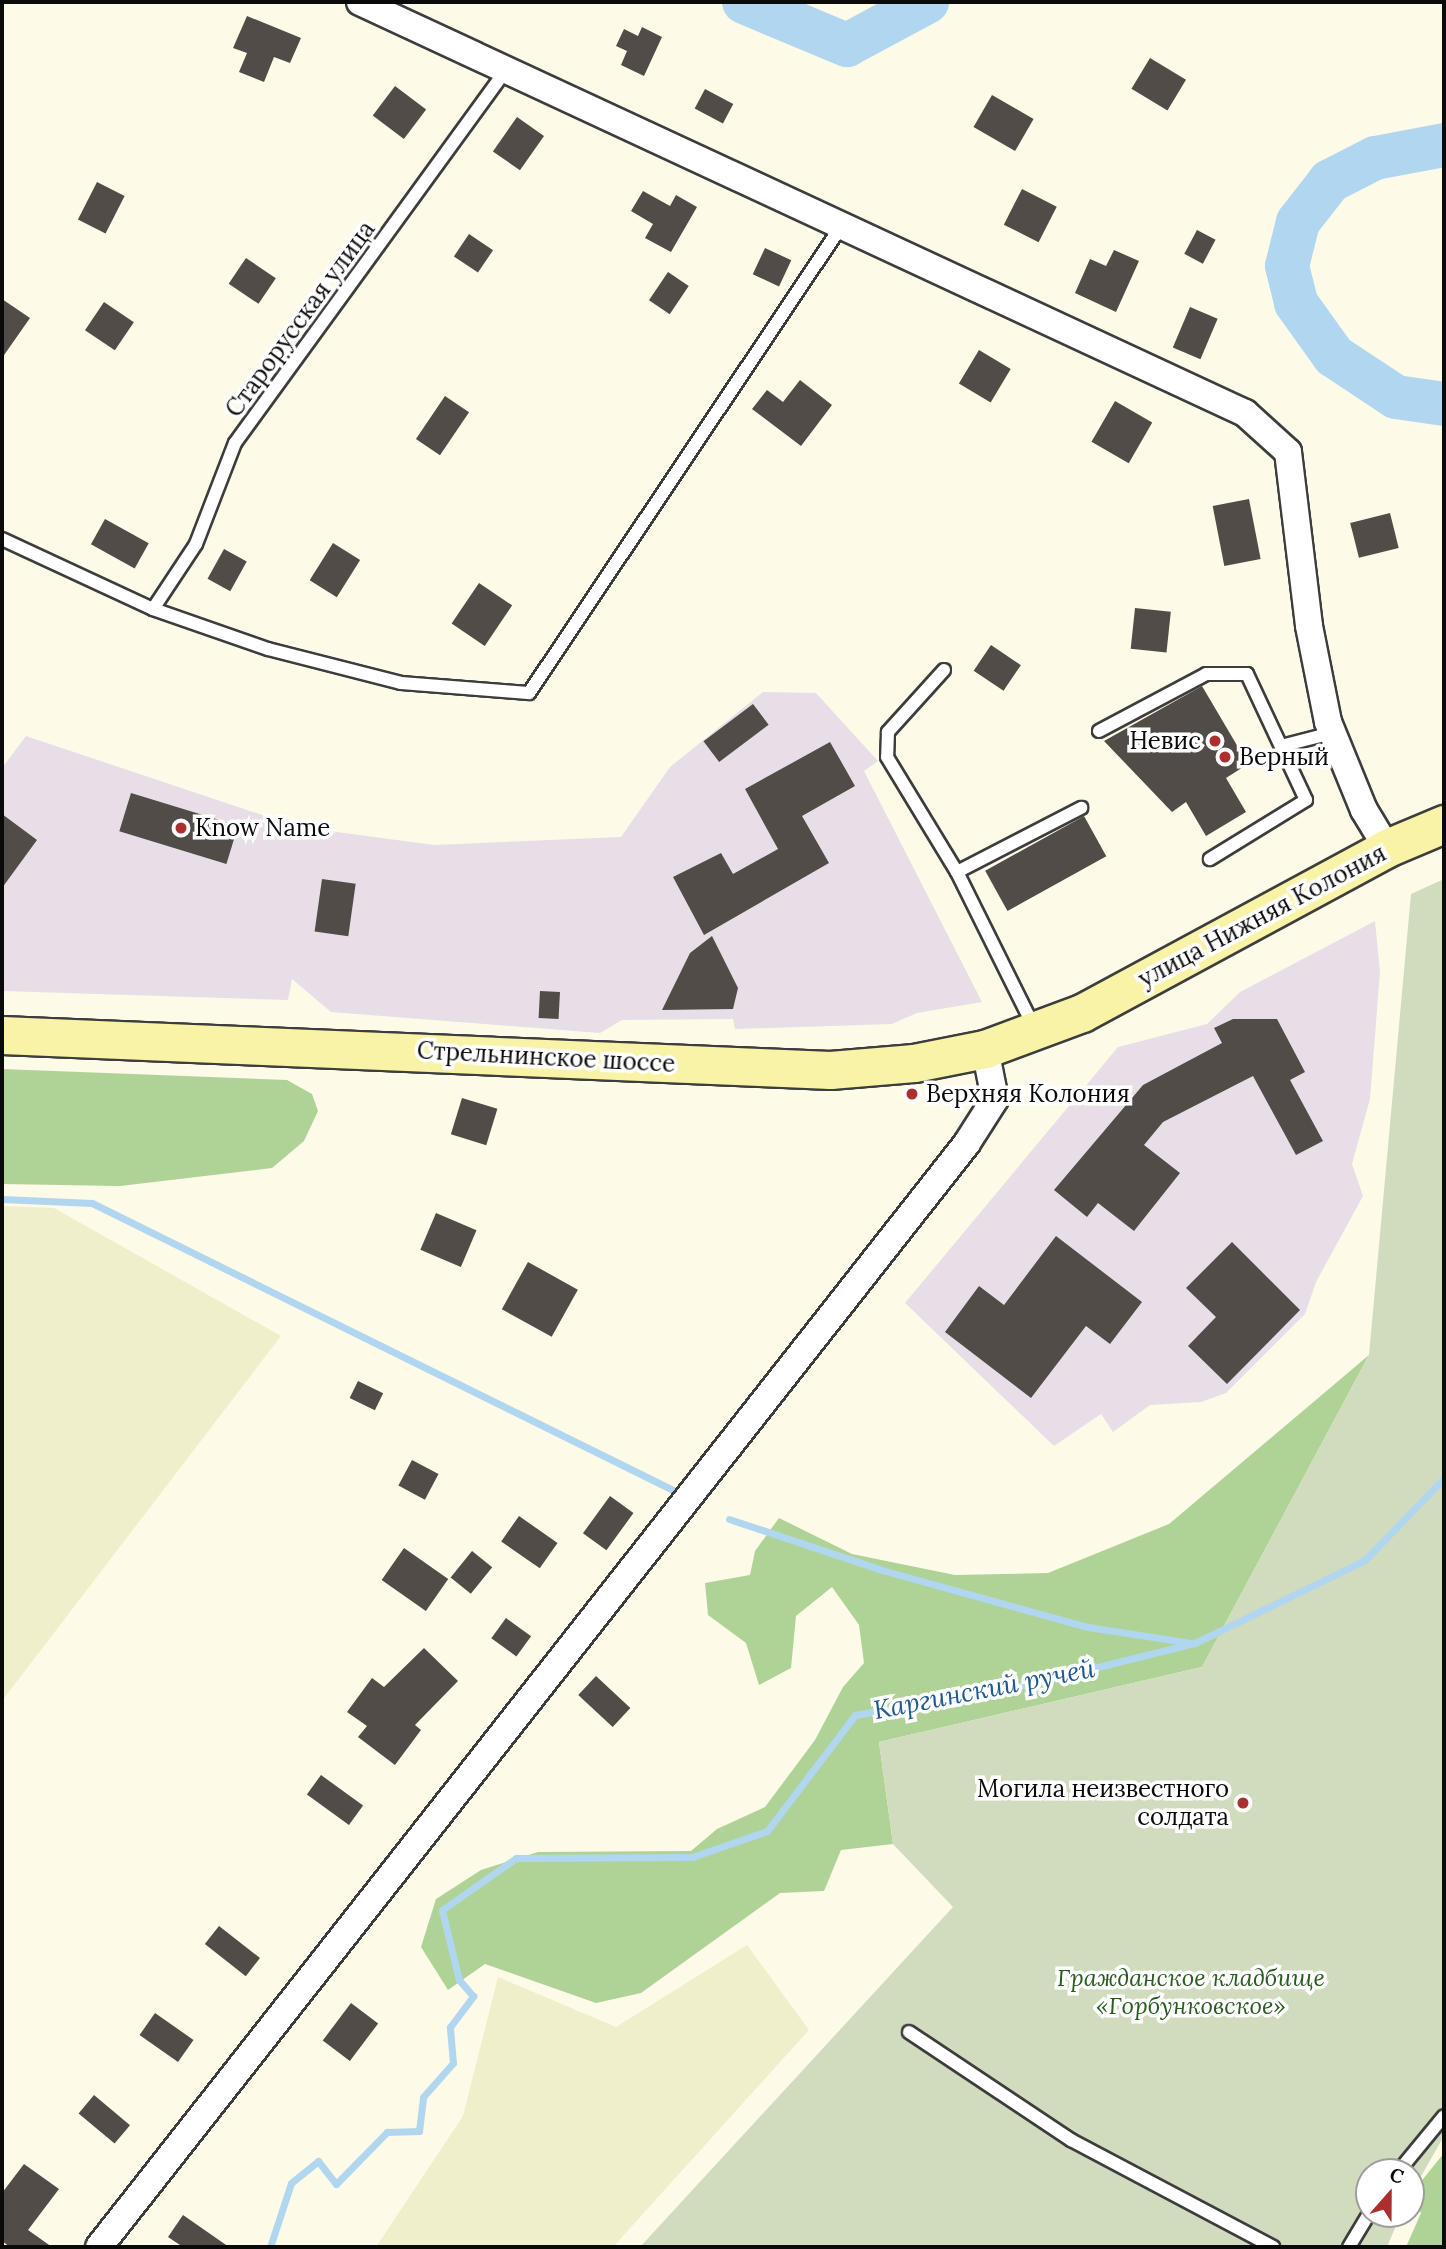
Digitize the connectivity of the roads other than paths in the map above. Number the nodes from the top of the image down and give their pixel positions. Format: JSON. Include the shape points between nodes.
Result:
{"nodes":[{"id":1,"x":360,"y":2,"type":"edge"},
{"id":2,"x":507,"y":68,"type":"junction"},
{"id":3,"x":840,"y":228,"type":"junction"},
{"id":4,"x":2,"y":539,"type":"edge"},
{"id":5,"x":153,"y":609,"type":"junction"},
{"id":6,"x":944,"y":670,"type":"dead end"},
{"id":7,"x":1100,"y":731,"type":"dead end"},
{"id":8,"x":1332,"y":733,"type":"junction"},
{"id":9,"x":1280,"y":746,"type":"junction"},
{"id":10,"x":1081,"y":808,"type":"dead end"},
{"id":11,"x":1444,"y":824,"type":"edge"},
{"id":12,"x":1387,"y":848,"type":"junction"},
{"id":13,"x":1210,"y":859,"type":"dead end"},
{"id":14,"x":957,"y":872,"type":"junction"},
{"id":15,"x":1083,"y":1013,"type":"joint"},
{"id":16,"x":1037,"y":1032,"type":"junction"},
{"id":17,"x":2,"y":1035,"type":"edge"},
{"id":18,"x":985,"y":1049,"type":"junction"},
{"id":19,"x":909,"y":2032,"type":"dead end"},
{"id":20,"x":1444,"y":2116,"type":"edge"},
{"id":21,"x":1410,"y":2158,"type":"edge"},
{"id":22,"x":1361,"y":2228,"type":"edge"},
{"id":23,"x":99,"y":2247,"type":"edge"},
{"id":24,"x":1273,"y":2247,"type":"edge"},
{"id":25,"x":1349,"y":2247,"type":"edge"}],
"edges":[{"from":1,"to":2,"type":"street"},
{"from":2,"to":3,"type":"street"},
{"from":2,"to":5,"type":"lane","name":"Старорусская улица","via":[[235,443],[196,544]]},
{"from":3,"to":5,"type":"lane","via":[[529,693],[401,683],[268,649]]},
{"from":3,"to":8,"type":"street","via":[[1245,412],[1288,452],[1309,626]]},
{"from":4,"to":5,"type":"lane"},
{"from":6,"to":14,"type":"lane","via":[[888,732],[887,757]]},
{"from":7,"to":9,"type":"lane","via":[[1206,674],[1247,674]]},
{"from":8,"to":9,"type":"lane"},
{"from":8,"to":12,"type":"street","via":[[1364,810]]},
{"from":9,"to":13,"type":"lane","via":[[1306,800]]},
{"from":10,"to":14,"type":"lane"},
{"from":11,"to":12,"type":"main road","name":"улица Нижняя Колония"},
{"from":12,"to":15,"type":"main road","name":"улица Нижняя Колония"},
{"from":14,"to":16,"type":"lane"},
{"from":15,"to":16,"type":"main road","name":"Стрельнинское шоссе"},
{"from":16,"to":18,"type":"main road","name":"Стрельнинское шоссе"},
{"from":17,"to":18,"type":"main road","name":"Стрельнинское шоссе","via":[[830,1070],[914,1063]]},
{"from":18,"to":23,"type":"street","via":[[995,1099],[967,1143]]},
{"from":19,"to":24,"type":"lane","via":[[1071,2140]]},
{"from":20,"to":21,"type":"lane"},
{"from":22,"to":25,"type":"lane"}]}
